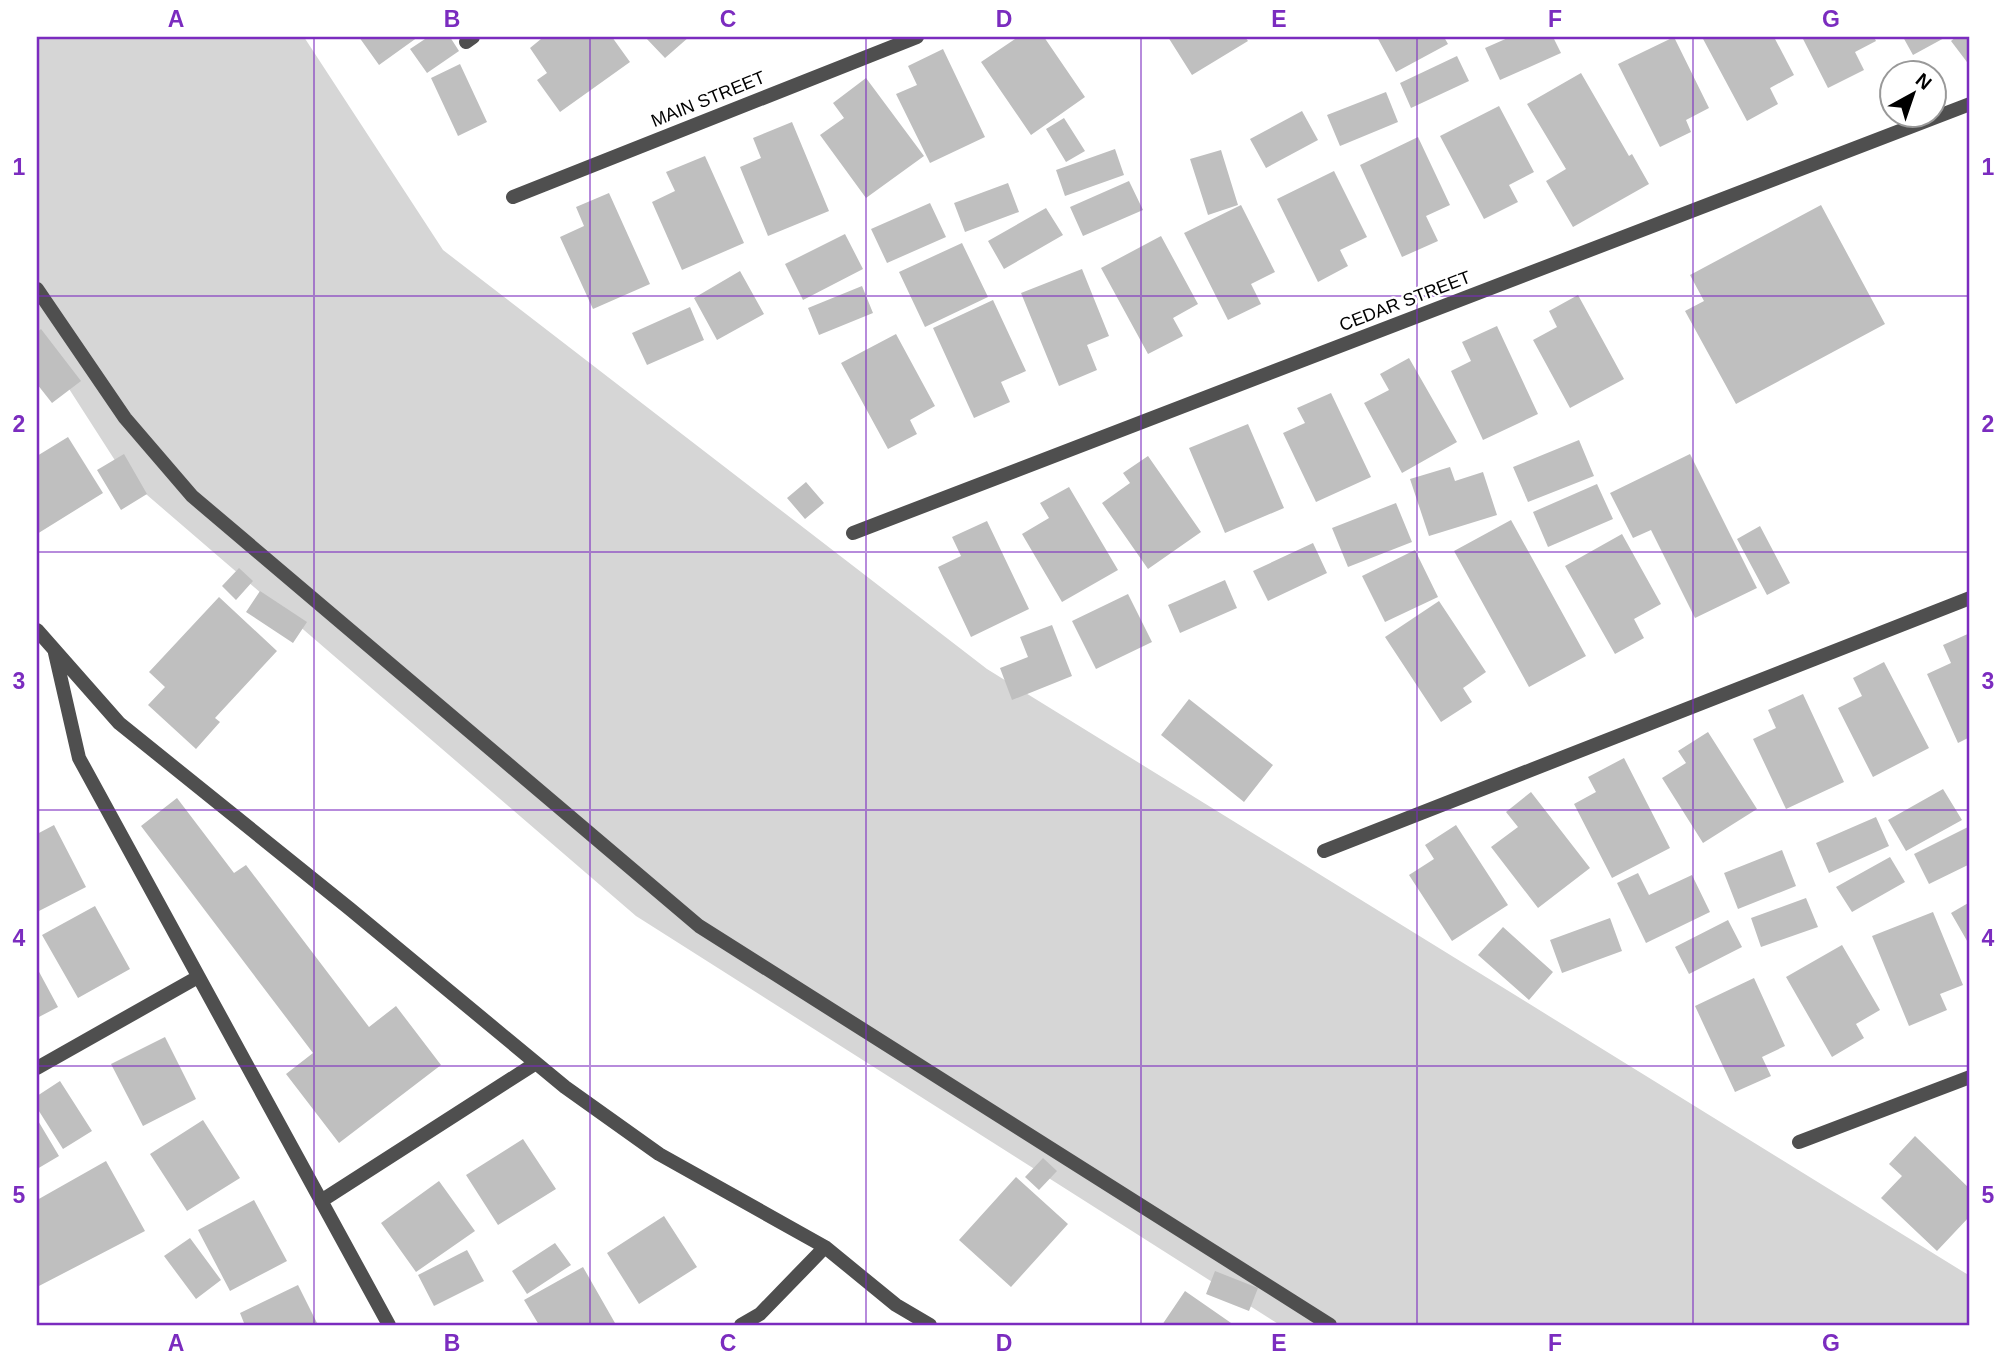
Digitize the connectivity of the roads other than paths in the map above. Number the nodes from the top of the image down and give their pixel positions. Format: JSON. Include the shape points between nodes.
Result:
{"nodes":[{"id":1,"x":909,"y":38,"type":"edge"},
{"id":2,"x":1970,"y":104,"type":"edge"},
{"id":3,"x":513,"y":197,"type":"dead end"},
{"id":4,"x":37,"y":289,"type":"edge"},
{"id":5,"x":853,"y":533,"type":"dead end"},
{"id":6,"x":1970,"y":598,"type":"edge"},
{"id":7,"x":37,"y":630,"type":"edge"},
{"id":8,"x":54,"y":649,"type":"junction"},
{"id":9,"x":1324,"y":851,"type":"dead end"},
{"id":10,"x":198,"y":977,"type":"junction"},
{"id":11,"x":536,"y":1063,"type":"junction"},
{"id":12,"x":37,"y":1068,"type":"edge"},
{"id":13,"x":1970,"y":1077,"type":"edge"},
{"id":14,"x":1799,"y":1142,"type":"dead end"},
{"id":15,"x":321,"y":1201,"type":"junction"},
{"id":16,"x":825,"y":1247,"type":"junction"},
{"id":17,"x":763,"y":1320,"type":"edge"},
{"id":18,"x":389,"y":1325,"type":"edge"},
{"id":19,"x":741,"y":1325,"type":"edge"},
{"id":20,"x":930,"y":1325,"type":"edge"},
{"id":21,"x":1330,"y":1325,"type":"edge"}],
"edges":[{"from":1,"to":3,"type":"street","name":"MAIN STREET"},
{"from":2,"to":5,"type":"street","name":"CEDAR STREET"},
{"from":4,"to":21,"type":"street","via":[[125,418],[192,496],[699,926]]},
{"from":6,"to":9,"type":"street"},
{"from":7,"to":8,"type":"street"},
{"from":8,"to":10,"type":"street","via":[[79,758]]},
{"from":8,"to":11,"type":"street","via":[[119,723]]},
{"from":10,"to":12,"type":"street"},
{"from":10,"to":15,"type":"street"},
{"from":11,"to":15,"type":"street"},
{"from":11,"to":16,"type":"street","via":[[659,1154]]},
{"from":13,"to":14,"type":"street"},
{"from":15,"to":18,"type":"street"},
{"from":16,"to":17,"type":"street"},
{"from":16,"to":20,"type":"street","via":[[896,1305]]},
{"from":17,"to":19,"type":"street"}]}
